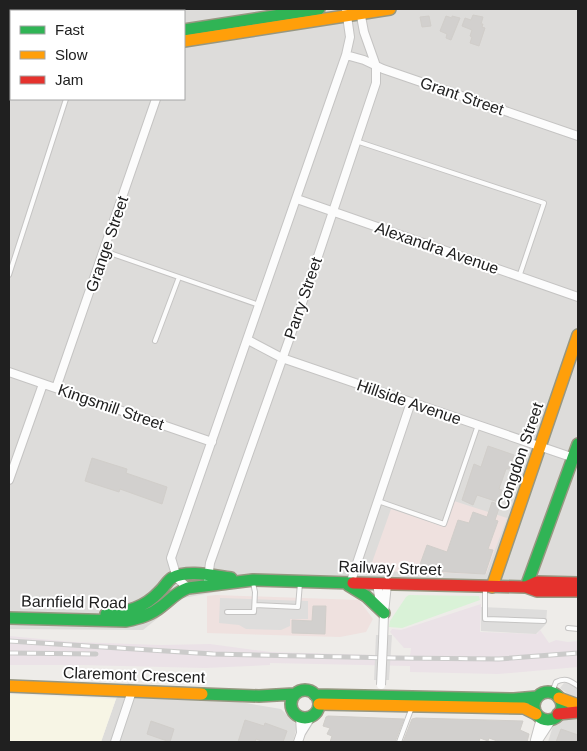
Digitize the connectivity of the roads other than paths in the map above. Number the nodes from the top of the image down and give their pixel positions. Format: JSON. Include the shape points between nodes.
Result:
{"nodes":[{"id":1,"x":319,"y":9,"type":"edge"},
{"id":2,"x":390,"y":9,"type":"edge"},
{"id":3,"x":360,"y":11,"type":"edge"},
{"id":4,"x":347,"y":12,"type":"edge"},
{"id":5,"x":263,"y":13,"type":"edge"},
{"id":6,"x":185,"y":30,"type":"edge"},
{"id":7,"x":185,"y":41,"type":"edge"},
{"id":8,"x":346,"y":55,"type":"junction"},
{"id":9,"x":376,"y":66,"type":"junction"},
{"id":10,"x":66,"y":100,"type":"edge"},
{"id":11,"x":156,"y":100,"type":"edge"},
{"id":12,"x":578,"y":136,"type":"edge"},
{"id":13,"x":356,"y":141,"type":"junction"},
{"id":14,"x":296,"y":199,"type":"junction"},
{"id":15,"x":333,"y":212,"type":"junction"},
{"id":16,"x":104,"y":251,"type":"junction"},
{"id":17,"x":9,"y":275,"type":"edge"},
{"id":18,"x":179,"y":277,"type":"junction"},
{"id":19,"x":519,"y":277,"type":"junction"},
{"id":20,"x":578,"y":297,"type":"edge"},
{"id":21,"x":259,"y":305,"type":"junction"},
{"id":22,"x":578,"y":335,"type":"edge"},
{"id":23,"x":248,"y":340,"type":"junction"},
{"id":24,"x":155,"y":341,"type":"dead end"},
{"id":25,"x":282,"y":358,"type":"junction"},
{"id":26,"x":574,"y":359,"type":"edge"},
{"id":27,"x":9,"y":372,"type":"edge"},
{"id":28,"x":43,"y":384,"type":"junction"},
{"id":29,"x":56,"y":388,"type":"junction"},
{"id":30,"x":411,"y":402,"type":"junction"},
{"id":31,"x":478,"y":425,"type":"junction"},
{"id":32,"x":212,"y":442,"type":"junction"},
{"id":33,"x":578,"y":444,"type":"edge"},
{"id":34,"x":540,"y":446,"type":"junction"},
{"id":35,"x":574,"y":458,"type":"junction"},
{"id":36,"x":9,"y":480,"type":"edge"},
{"id":37,"x":378,"y":501,"type":"junction"},
{"id":38,"x":172,"y":577,"type":"junction"},
{"id":39,"x":208,"y":580,"type":"junction"},
{"id":40,"x":253,"y":580,"type":"junction"},
{"id":41,"x":300,"y":580,"type":"junction"},
{"id":42,"x":382,"y":583,"type":"junction"},
{"id":43,"x":578,"y":583,"type":"edge"},
{"id":44,"x":348,"y":584,"type":"junction"},
{"id":45,"x":489,"y":587,"type":"junction"},
{"id":46,"x":526,"y":587,"type":"junction"},
{"id":47,"x":188,"y":588,"type":"junction"},
{"id":48,"x":578,"y":591,"type":"edge"},
{"id":49,"x":254,"y":605,"type":"junction"},
{"id":50,"x":9,"y":611,"type":"edge"},
{"id":51,"x":227,"y":612,"type":"dead end"},
{"id":52,"x":384,"y":612,"type":"junction"},
{"id":53,"x":9,"y":618,"type":"edge"},
{"id":54,"x":544,"y":621,"type":"dead end"},
{"id":55,"x":568,"y":628,"type":"dead end"},
{"id":56,"x":578,"y":629,"type":"edge"},
{"id":57,"x":9,"y":686,"type":"edge"},
{"id":58,"x":578,"y":686,"type":"edge"},
{"id":59,"x":132,"y":690,"type":"junction"},
{"id":60,"x":380,"y":695,"type":"junction"},
{"id":61,"x":556,"y":695,"type":"junction"},
{"id":62,"x":537,"y":697,"type":"junction"},
{"id":63,"x":292,"y":698,"type":"junction"},
{"id":64,"x":317,"y":700,"type":"junction"},
{"id":65,"x":578,"y":705,"type":"edge"},
{"id":66,"x":413,"y":706,"type":"junction"},
{"id":67,"x":578,"y":712,"type":"edge"},
{"id":68,"x":547,"y":716,"type":"junction"},
{"id":69,"x":305,"y":717,"type":"junction"},
{"id":70,"x":300,"y":739,"type":"edge"},
{"id":71,"x":114,"y":742,"type":"edge"},
{"id":72,"x":399,"y":742,"type":"edge"},
{"id":73,"x":536,"y":742,"type":"edge"}],
"edges":[{"from":1,"to":5,"type":"main road"},
{"from":2,"to":3,"type":"main road"},
{"from":3,"to":4,"type":"main road"},
{"from":3,"to":9,"type":"street","name":"Parry Street"},
{"from":4,"to":7,"type":"main road"},
{"from":4,"to":8,"type":"street","via":[[350,37]]},
{"from":5,"to":6,"type":"main road"},
{"from":8,"to":9,"type":"street","name":"Grant Street"},
{"from":8,"to":14,"type":"street"},
{"from":9,"to":12,"type":"street","name":"Grant Street"},
{"from":9,"to":13,"type":"street","name":"Parry Street","via":[[376,83]]},
{"from":10,"to":17,"type":"lane"},
{"from":11,"to":16,"type":"street","name":"Grange Street"},
{"from":13,"to":15,"type":"street","name":"Parry Street"},
{"from":13,"to":19,"type":"lane","via":[[544,204]]},
{"from":14,"to":15,"type":"street","name":"Alexandra Avenue"},
{"from":14,"to":21,"type":"street"},
{"from":15,"to":19,"type":"street","name":"Alexandra Avenue"},
{"from":15,"to":25,"type":"street","name":"Parry Street"},
{"from":16,"to":18,"type":"lane"},
{"from":16,"to":29,"type":"street","name":"Grange Street"},
{"from":18,"to":21,"type":"lane"},
{"from":18,"to":24,"type":"lane"},
{"from":19,"to":20,"type":"street","name":"Alexandra Avenue"},
{"from":21,"to":23,"type":"street"},
{"from":22,"to":26,"type":"main road","name":"Congdon Street"},
{"from":23,"to":25,"type":"street","name":"Hillside Avenue"},
{"from":23,"to":32,"type":"street"},
{"from":25,"to":30,"type":"street","name":"Hillside Avenue"},
{"from":25,"to":39,"type":"street","name":"Parry Street","via":[[210,563]]},
{"from":26,"to":34,"type":"main road","name":"Congdon Street"},
{"from":27,"to":28,"type":"street","name":"Kingsmill Street"},
{"from":28,"to":29,"type":"street","name":"Kingsmill Street"},
{"from":28,"to":36,"type":"street"},
{"from":29,"to":32,"type":"street","name":"Kingsmill Street"},
{"from":30,"to":31,"type":"street","name":"Hillside Avenue"},
{"from":30,"to":37,"type":"street"},
{"from":31,"to":34,"type":"street","name":"Hillside Avenue"},
{"from":31,"to":37,"type":"lane","via":[[444,524]]},
{"from":32,"to":38,"type":"street","via":[[171,558]]},
{"from":33,"to":35,"type":"main road"},
{"from":34,"to":35,"type":"street","name":"Hillside Avenue"},
{"from":34,"to":45,"type":"main road","name":"Congdon Street"},
{"from":35,"to":46,"type":"main road"},
{"from":37,"to":44,"type":"street"},
{"from":38,"to":39,"type":"main road","name":"Railway Street"},
{"from":38,"to":47,"type":"street"},
{"from":38,"to":50,"type":"main road","name":"Barnfield Road","via":[[147,604],[126,613]]},
{"from":39,"to":40,"type":"main road","name":"Railway Street"},
{"from":39,"to":47,"type":"main road","name":"Railway Street"},
{"from":40,"to":41,"type":"main road","name":"Railway Street"},
{"from":40,"to":49,"type":"lane"},
{"from":41,"to":44,"type":"main road","name":"Railway Street"},
{"from":41,"to":49,"type":"lane","via":[[298,607]]},
{"from":42,"to":44,"type":"main road","name":"Railway Street"},
{"from":42,"to":45,"type":"main road","name":"Railway Street"},
{"from":42,"to":52,"type":"street","via":[[380,603]]},
{"from":43,"to":46,"type":"main road","name":"Railway Street","via":[[537,582]]},
{"from":44,"to":52,"type":"main road"},
{"from":45,"to":46,"type":"main road","name":"Railway Street"},
{"from":45,"to":54,"type":"lane","via":[[485,619]]},
{"from":46,"to":48,"type":"main road","name":"Railway Street","via":[[537,591]]},
{"from":47,"to":53,"type":"main road","name":"Barnfield Road","via":[[142,618],[126,621]]},
{"from":49,"to":51,"type":"lane","via":[[254,612]]},
{"from":52,"to":60,"type":"street","bridge":true},
{"from":55,"to":56,"type":"lane"},
{"from":57,"to":59,"type":"main road","name":"Claremont Crescent"},
{"from":58,"to":61,"type":"lane","via":[[566,679],[556,682]]},
{"from":59,"to":63,"type":"main road","name":"Claremont Crescent"},
{"from":59,"to":71,"type":"street"},
{"from":60,"to":62,"type":"main road","name":"Claremont Crescent"},
{"from":60,"to":64,"type":"main road","name":"Claremont Crescent"},
{"from":60,"to":66,"type":"main road","name":"Claremont Crescent"},
{"from":61,"to":62,"type":"main road","via":[[544,692]]},
{"from":61,"to":65,"type":"main road"},
{"from":61,"to":68,"type":"main road","via":[[562,706]]},
{"from":62,"to":68,"type":"main road","via":[[534,705]]},
{"from":63,"to":64,"type":"main road","name":"Claremont Crescent","via":[[298,691],[307,690]]},
{"from":63,"to":69,"type":"main road","via":[[292,712]]},
{"from":64,"to":69,"type":"main road","via":[[317,712]]},
{"from":66,"to":68,"type":"main road","name":"Claremont Crescent","via":[[524,708]]},
{"from":66,"to":72,"type":"lane"},
{"from":67,"to":68,"type":"main road","name":"Claremont Crescent"},
{"from":68,"to":73,"type":"street"},
{"from":69,"to":70,"type":"street"}]}
